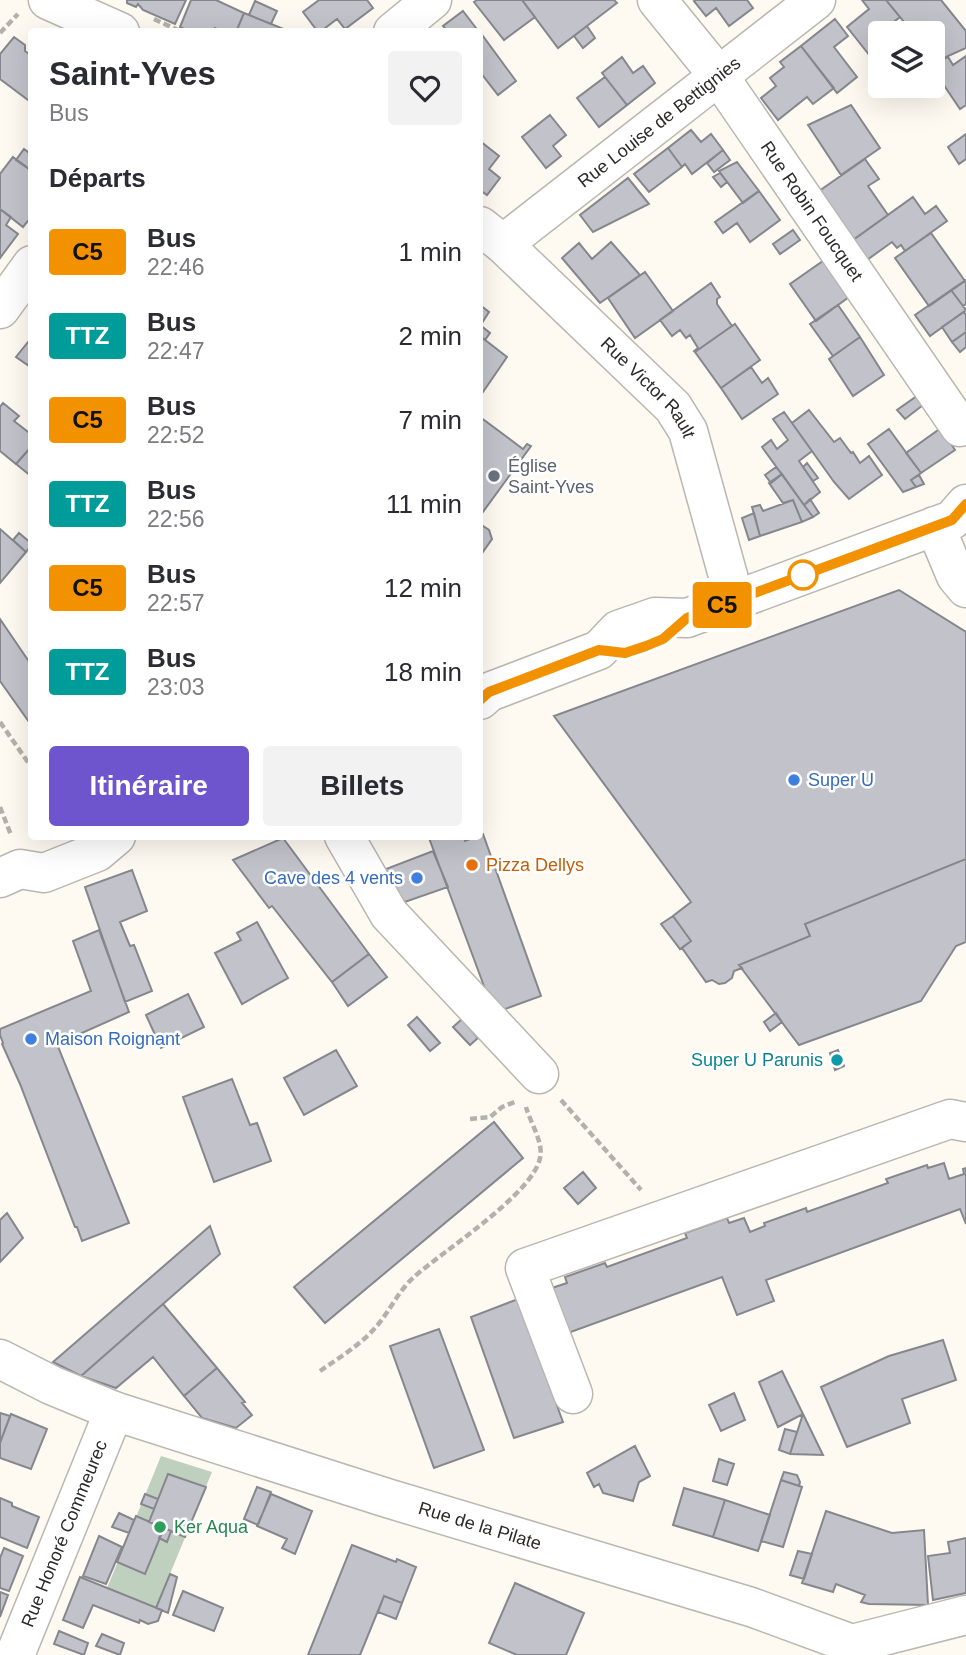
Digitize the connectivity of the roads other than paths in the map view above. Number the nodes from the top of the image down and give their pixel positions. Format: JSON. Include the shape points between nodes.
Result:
{"nodes":[{"id":1,"x":432,"y":0,"type":"edge"},
{"id":2,"x":657,"y":0,"type":"edge"},
{"id":3,"x":817,"y":0,"type":"edge"},
{"id":4,"x":43,"y":3,"type":"edge"},
{"id":5,"x":109,"y":28,"type":"edge"},
{"id":6,"x":398,"y":28,"type":"edge"},
{"id":7,"x":718,"y":75,"type":"junction"},
{"id":8,"x":491,"y":235,"type":"edge"},
{"id":9,"x":28,"y":270,"type":"edge"},
{"id":10,"x":0,"y":309,"type":"edge"},
{"id":11,"x":960,"y":427,"type":"dead end"},
{"id":12,"x":955,"y":519,"type":"edge"},
{"id":13,"x":966,"y":588,"type":"edge"},
{"id":14,"x":735,"y":601,"type":"junction"},
{"id":15,"x":483,"y":695,"type":"edge"},
{"id":16,"x":63,"y":840,"type":"edge"},
{"id":17,"x":111,"y":840,"type":"edge"},
{"id":18,"x":346,"y":840,"type":"edge"},
{"id":19,"x":10,"y":874,"type":"edge"},
{"id":20,"x":539,"y":1074,"type":"road end"},
{"id":21,"x":966,"y":1122,"type":"edge"},
{"id":22,"x":0,"y":1359,"type":"edge"},
{"id":23,"x":573,"y":1394,"type":"dead end"},
{"id":24,"x":114,"y":1411,"type":"junction"},
{"id":25,"x":966,"y":1615,"type":"edge"},
{"id":26,"x":919,"y":1642,"type":"edge"},
{"id":27,"x":15,"y":1655,"type":"edge"}],
"edges":[{"from":1,"to":6,"type":"street"},
{"from":2,"to":7,"type":"street","name":"Rue Robin Foucquet"},
{"from":3,"to":7,"type":"street","name":"Rue Louise de Bettignies"},
{"from":4,"to":5,"type":"street"},
{"from":7,"to":8,"type":"street","name":"Rue Louise de Bettignies"},
{"from":7,"to":11,"type":"street","name":"Rue Robin Foucquet"},
{"from":8,"to":14,"type":"street","name":"Rue Victor Rault","via":[[673,408],[688,431]]},
{"from":9,"to":10,"type":"street"},
{"from":12,"to":13,"type":"street","via":[[957,576]]},
{"from":12,"to":14,"type":"street"},
{"from":14,"to":15,"type":"street","via":[[687,618],[655,617],[618,630],[599,650]]},
{"from":16,"to":19,"type":"street","via":[[36,850]]},
{"from":17,"to":19,"type":"street","via":[[97,852],[44,873]]},
{"from":18,"to":20,"type":"street","via":[[389,914]]},
{"from":21,"to":23,"type":"street","via":[[950,1119],[525,1268]]},
{"from":22,"to":24,"type":"street","name":"Rue de la Pilate"},
{"from":24,"to":26,"type":"street","name":"Rue de la Pilate","via":[[751,1607],[852,1644]]},
{"from":24,"to":27,"type":"street","name":"Rue Honoré Commeurec"},
{"from":25,"to":26,"type":"street","name":"Rue de la Pilate"}]}
